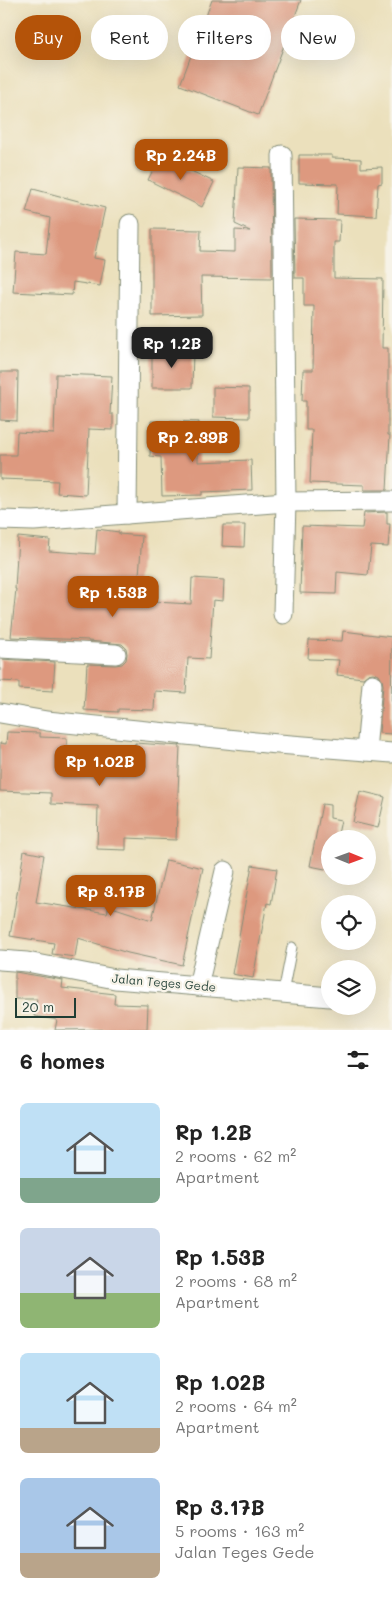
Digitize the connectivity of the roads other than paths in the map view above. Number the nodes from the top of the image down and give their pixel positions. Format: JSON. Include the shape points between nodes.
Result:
{"nodes":[{"id":1,"x":282,"y":155,"type":"dead end"},
{"id":2,"x":130,"y":224,"type":"dead end"},
{"id":3,"x":286,"y":502,"type":"junction"},
{"id":4,"x":392,"y":502,"type":"edge"},
{"id":5,"x":127,"y":514,"type":"junction"},
{"id":6,"x":0,"y":520,"type":"edge"},
{"id":7,"x":283,"y":614,"type":"dead end"},
{"id":8,"x":0,"y":648,"type":"edge"},
{"id":9,"x":116,"y":654,"type":"dead end"},
{"id":10,"x":372,"y":684,"type":"dead end"},
{"id":11,"x":0,"y":713,"type":"edge"},
{"id":12,"x":366,"y":751,"type":"junction"},
{"id":13,"x":392,"y":753,"type":"edge"},
{"id":14,"x":225,"y":871,"type":"dead end"},
{"id":15,"x":292,"y":947,"type":"dead end"},
{"id":16,"x":0,"y":960,"type":"edge"},
{"id":17,"x":198,"y":986,"type":"junction"},
{"id":18,"x":283,"y":994,"type":"junction"},
{"id":19,"x":321,"y":996,"type":"edge"}],
"edges":[{"from":1,"to":3,"type":"street"},
{"from":2,"to":5,"type":"street"},
{"from":3,"to":4,"type":"street"},
{"from":3,"to":5,"type":"street"},
{"from":3,"to":7,"type":"street"},
{"from":5,"to":6,"type":"street","via":[[34,521]]},
{"from":8,"to":9,"type":"street"},
{"from":10,"to":12,"type":"street"},
{"from":11,"to":12,"type":"street","via":[[56,722]]},
{"from":12,"to":13,"type":"street"},
{"from":14,"to":17,"type":"street"},
{"from":15,"to":18,"type":"lane"},
{"from":16,"to":17,"type":"street","name":"Jalan Teges Gede","via":[[114,978]]},
{"from":17,"to":18,"type":"street","name":"Jalan Teges Gede"},
{"from":18,"to":19,"type":"street","name":"Jalan Teges Gede"}]}
